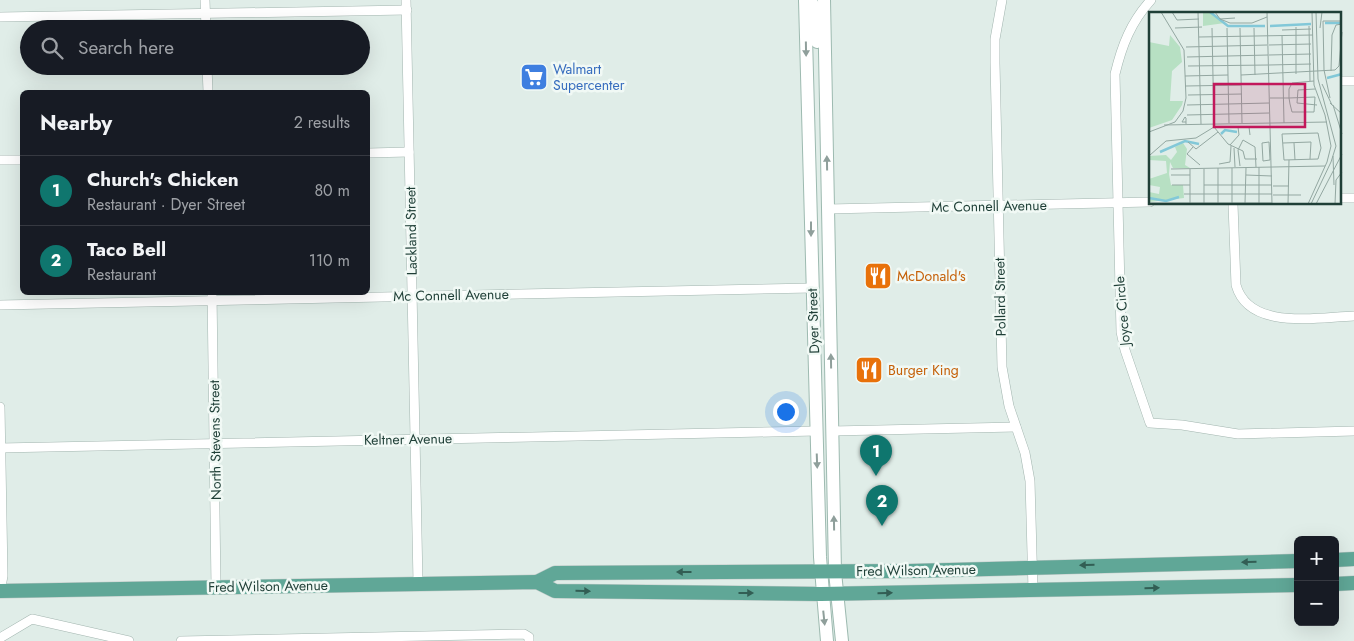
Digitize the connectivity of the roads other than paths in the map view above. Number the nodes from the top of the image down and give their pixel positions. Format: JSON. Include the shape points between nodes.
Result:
{"nodes":[{"id":1,"x":206,"y":0,"type":"edge"},
{"id":2,"x":805,"y":0,"type":"edge"},
{"id":3,"x":825,"y":0,"type":"edge"},
{"id":4,"x":1002,"y":0,"type":"edge"},
{"id":5,"x":1151,"y":0,"type":"edge"},
{"id":6,"x":406,"y":5,"type":"edge"},
{"id":7,"x":206,"y":13,"type":"junction"},
{"id":8,"x":0,"y":17,"type":"edge"},
{"id":9,"x":206,"y":20,"type":"edge"},
{"id":10,"x":825,"y":59,"type":"junction"},
{"id":11,"x":207,"y":75,"type":"edge"},
{"id":12,"x":208,"y":90,"type":"edge"},
{"id":13,"x":410,"y":152,"type":"junction"},
{"id":14,"x":370,"y":153,"type":"edge"},
{"id":15,"x":0,"y":160,"type":"edge"},
{"id":16,"x":20,"y":160,"type":"edge"},
{"id":17,"x":809,"y":163,"type":"junction"},
{"id":18,"x":1149,"y":202,"type":"edge"},
{"id":19,"x":1118,"y":203,"type":"junction"},
{"id":20,"x":1233,"y":205,"type":"edge"},
{"id":21,"x":998,"y":206,"type":"junction"},
{"id":22,"x":828,"y":209,"type":"junction"},
{"id":23,"x":812,"y":288,"type":"junction"},
{"id":24,"x":212,"y":296,"type":"edge"},
{"id":25,"x":413,"y":296,"type":"junction"},
{"id":26,"x":0,"y":305,"type":"edge"},
{"id":27,"x":1354,"y":316,"type":"edge"},
{"id":28,"x":830,"y":331,"type":"junction"},
{"id":29,"x":815,"y":392,"type":"junction"},
{"id":30,"x":0,"y":407,"type":"edge"},
{"id":31,"x":1016,"y":427,"type":"junction"},
{"id":32,"x":816,"y":431,"type":"junction"},
{"id":33,"x":832,"y":431,"type":"junction"},
{"id":34,"x":1354,"y":431,"type":"edge"},
{"id":35,"x":416,"y":439,"type":"junction"},
{"id":36,"x":215,"y":443,"type":"junction"},
{"id":37,"x":0,"y":448,"type":"edge"},
{"id":38,"x":1354,"y":559,"type":"edge"},
{"id":39,"x":1339,"y":560,"type":"edge"},
{"id":40,"x":1294,"y":561,"type":"edge"},
{"id":41,"x":1032,"y":566,"type":"junction"},
{"id":42,"x":820,"y":572,"type":"junction"},
{"id":43,"x":835,"y":572,"type":"junction"},
{"id":44,"x":418,"y":582,"type":"junction"},
{"id":45,"x":536,"y":582,"type":"junction"},
{"id":46,"x":1354,"y":583,"type":"edge"},
{"id":47,"x":1294,"y":584,"type":"edge"},
{"id":48,"x":1339,"y":584,"type":"edge"},
{"id":49,"x":216,"y":587,"type":"junction"},
{"id":50,"x":1033,"y":590,"type":"junction"},
{"id":51,"x":0,"y":592,"type":"edge"},
{"id":52,"x":821,"y":594,"type":"junction"},
{"id":53,"x":836,"y":594,"type":"junction"},
{"id":54,"x":1,"y":638,"type":"edge"},
{"id":55,"x":360,"y":640,"type":"edge"},
{"id":56,"x":129,"y":641,"type":"edge"},
{"id":57,"x":181,"y":641,"type":"edge"},
{"id":58,"x":529,"y":641,"type":"edge"},
{"id":59,"x":827,"y":641,"type":"edge"},
{"id":60,"x":842,"y":641,"type":"edge"}],
"edges":[{"from":1,"to":7,"type":"street"},
{"from":2,"to":10,"type":"main road","via":[[814,6],[817,45]]},
{"from":2,"to":17,"type":"main road","name":"Dyer Street","one_way":true},
{"from":3,"to":10,"type":"main road","name":"Dyer Street"},
{"from":4,"to":21,"type":"street","name":"Pollard Street","via":[[995,39]]},
{"from":5,"to":19,"type":"street","name":"Joyce Circle","via":[[1130,26],[1115,74]]},
{"from":6,"to":7,"type":"street"},
{"from":6,"to":13,"type":"street","name":"Lackland Street"},
{"from":7,"to":8,"type":"street"},
{"from":7,"to":9,"type":"street"},
{"from":22,"to":10,"type":"main road","name":"Dyer Street","one_way":true},
{"from":11,"to":12,"type":"street"},
{"from":13,"to":14,"type":"street"},
{"from":13,"to":25,"type":"street","name":"Lackland Street"},
{"from":15,"to":16,"type":"street"},
{"from":17,"to":22,"type":"main road","via":[[815,170],[818,199],[821,206]]},
{"from":17,"to":23,"type":"main road","name":"Dyer Street","one_way":true},
{"from":18,"to":19,"type":"street","name":"Mc Connell Avenue"},
{"from":19,"to":21,"type":"street","name":"Mc Connell Avenue"},
{"from":19,"to":34,"type":"street","name":"Joyce Circle","via":[[1121,332],[1150,423],[1182,424],[1238,434]]},
{"from":20,"to":27,"type":"street","via":[[1236,285],[1247,305],[1275,317]]},
{"from":21,"to":22,"type":"street","name":"Mc Connell Avenue"},
{"from":21,"to":31,"type":"street","name":"Pollard Street","via":[[1002,367]]},
{"from":22,"to":28,"type":"main road","name":"Dyer Street"},
{"from":23,"to":25,"type":"street","name":"Mc Connell Avenue"},
{"from":23,"to":28,"type":"main road","via":[[822,291],[822,314]]},
{"from":23,"to":29,"type":"main road","name":"Dyer Street"},
{"from":24,"to":25,"type":"street","name":"Mc Connell Avenue"},
{"from":24,"to":26,"type":"street","name":"Mc Connell Avenue"},
{"from":24,"to":36,"type":"street","name":"North Stevens Street"},
{"from":25,"to":35,"type":"street","name":"Lackland Street"},
{"from":33,"to":28,"type":"main road","name":"Dyer Street","one_way":true},
{"from":29,"to":32,"type":"main road","name":"Dyer Street"},
{"from":29,"to":33,"type":"main road","via":[[822,410],[823,426],[825,430]]},
{"from":30,"to":37,"type":"street"},
{"from":31,"to":33,"type":"street"},
{"from":31,"to":41,"type":"street","name":"Pollard Street","via":[[1030,481]]},
{"from":32,"to":35,"type":"street","name":"Keltner Avenue"},
{"from":32,"to":42,"type":"main road","name":"Dyer Street","one_way":true},
{"from":43,"to":33,"type":"main road","name":"Dyer Street","one_way":true},
{"from":35,"to":36,"type":"street","name":"Keltner Avenue"},
{"from":35,"to":44,"type":"street","name":"Lackland Street"},
{"from":36,"to":37,"type":"street","name":"Keltner Avenue"},
{"from":36,"to":49,"type":"street","name":"North Stevens Street"},
{"from":37,"to":51,"type":"street","via":[[3,576]]},
{"from":38,"to":39,"type":"main road"},
{"from":40,"to":41,"type":"main road","name":"Fred Wilson Avenue","one_way":true},
{"from":41,"to":43,"type":"main road","name":"Fred Wilson Avenue"},
{"from":41,"to":50,"type":"street","name":"Pollard Street"},
{"from":42,"to":43,"type":"main road","name":"Fred Wilson Avenue"},
{"from":42,"to":45,"type":"main road","name":"Fred Wilson Avenue","one_way":true,"via":[[555,573]]},
{"from":42,"to":52,"type":"main road","name":"Dyer Street"},
{"from":43,"to":53,"type":"main road","name":"Dyer Street"},
{"from":44,"to":45,"type":"main road","name":"Fred Wilson Avenue"},
{"from":44,"to":49,"type":"main road","name":"Fred Wilson Avenue"},
{"from":45,"to":52,"type":"main road","name":"Fred Wilson Avenue","one_way":true,"via":[[555,591]]},
{"from":46,"to":48,"type":"main road"},
{"from":50,"to":47,"type":"main road","name":"Fred Wilson Avenue","one_way":true},
{"from":49,"to":51,"type":"main road","name":"Fred Wilson Avenue"},
{"from":53,"to":50,"type":"main road","name":"Fred Wilson Avenue","one_way":true},
{"from":52,"to":53,"type":"main road","name":"Fred Wilson Avenue"},
{"from":52,"to":59,"type":"main road","name":"Dyer Street","one_way":true},
{"from":53,"to":60,"type":"main road","name":"Dyer Street"},
{"from":54,"to":56,"type":"street","via":[[32,619]]},
{"from":55,"to":57,"type":"street"},
{"from":55,"to":58,"type":"street","via":[[524,634]]}]}
